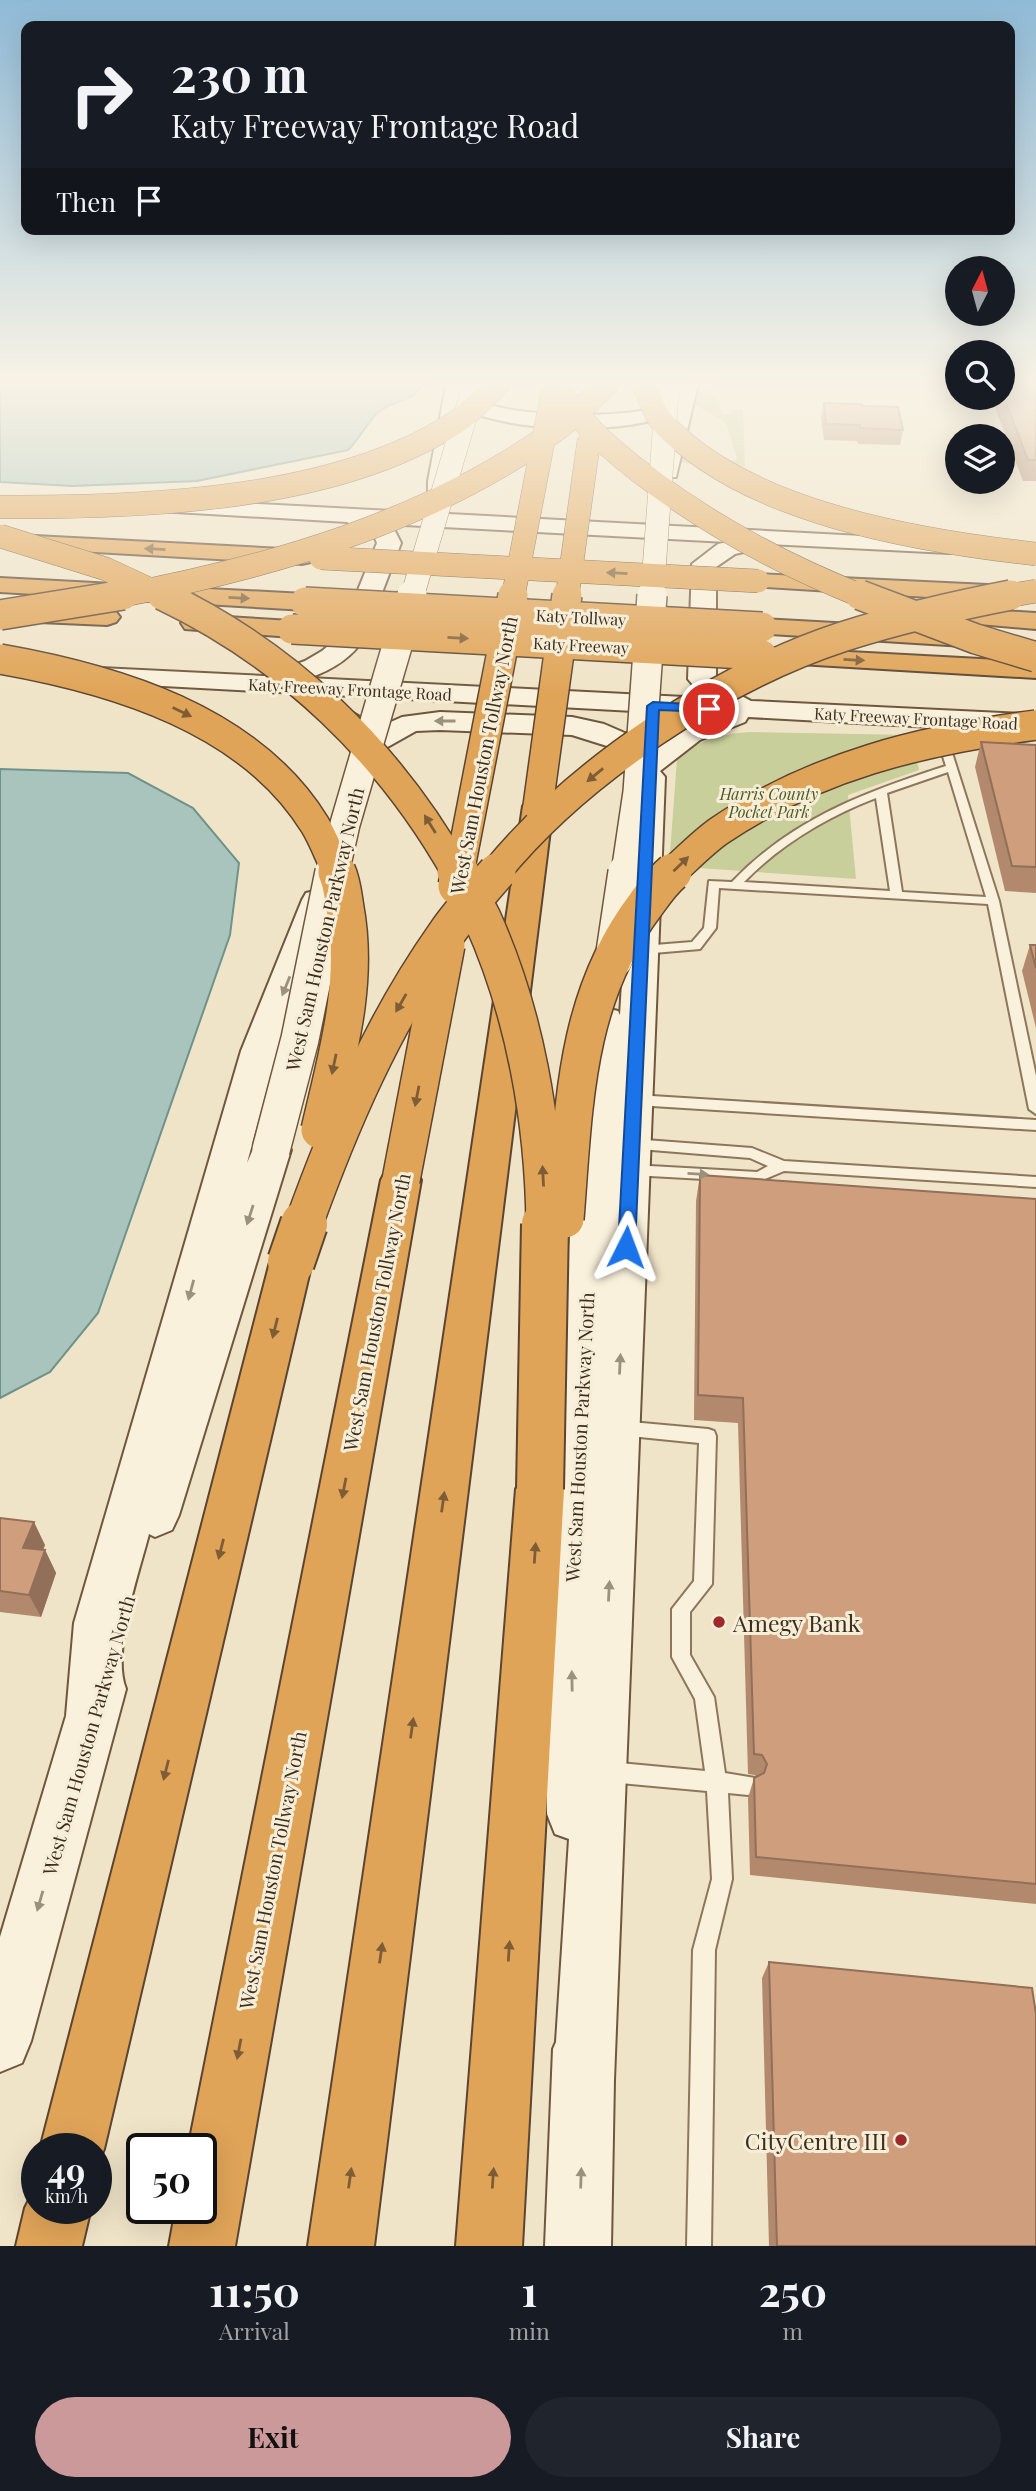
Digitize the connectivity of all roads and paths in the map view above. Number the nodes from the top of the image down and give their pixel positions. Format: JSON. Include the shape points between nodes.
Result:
{"nodes":[{"id":1,"x":282,"y":485,"type":"edge"},
{"id":2,"x":434,"y":485,"type":"edge"},
{"id":3,"x":435,"y":485,"type":"edge"},
{"id":4,"x":439,"y":485,"type":"edge"},
{"id":5,"x":464,"y":485,"type":"edge"},
{"id":6,"x":533,"y":485,"type":"edge"},
{"id":7,"x":583,"y":485,"type":"edge"},
{"id":8,"x":656,"y":485,"type":"edge"},
{"id":9,"x":667,"y":485,"type":"edge"},
{"id":10,"x":670,"y":485,"type":"edge"},
{"id":11,"x":754,"y":485,"type":"edge"},
{"id":12,"x":666,"y":498,"type":"junction"},
{"id":13,"x":0,"y":499,"type":"edge"},
{"id":14,"x":0,"y":506,"type":"edge"},
{"id":15,"x":349,"y":514,"type":"junction"},
{"id":16,"x":439,"y":519,"type":"junction"},
{"id":17,"x":663,"y":531,"type":"junction"},
{"id":18,"x":0,"y":538,"type":"edge"},
{"id":19,"x":797,"y":538,"type":"junction"},
{"id":20,"x":1036,"y":553,"type":"edge"},
{"id":21,"x":0,"y":564,"type":"edge"},
{"id":22,"x":313,"y":580,"type":"junction"},
{"id":23,"x":0,"y":585,"type":"edge"},
{"id":24,"x":1036,"y":592,"type":"edge"},
{"id":25,"x":760,"y":604,"type":"junction"},
{"id":26,"x":0,"y":614,"type":"edge"},
{"id":27,"x":134,"y":619,"type":"dead end"},
{"id":28,"x":160,"y":621,"type":"dead end"},
{"id":29,"x":1036,"y":621,"type":"edge"},
{"id":30,"x":1036,"y":642,"type":"edge"},
{"id":31,"x":1036,"y":657,"type":"edge"},
{"id":32,"x":0,"y":659,"type":"edge"},
{"id":33,"x":0,"y":670,"type":"edge"},
{"id":34,"x":1036,"y":670,"type":"edge"},
{"id":35,"x":256,"y":684,"type":"junction"},
{"id":36,"x":393,"y":692,"type":"junction"},
{"id":37,"x":653,"y":706,"type":"junction"},
{"id":38,"x":751,"y":711,"type":"junction"},
{"id":39,"x":937,"y":719,"type":"junction"},
{"id":40,"x":1036,"y":724,"type":"edge"},
{"id":41,"x":374,"y":743,"type":"junction"},
{"id":42,"x":650,"y":764,"type":"junction"},
{"id":43,"x":950,"y":768,"type":"junction"},
{"id":44,"x":881,"y":792,"type":"junction"},
{"id":45,"x":735,"y":886,"type":"junction"},
{"id":46,"x":897,"y":896,"type":"junction"},
{"id":47,"x":993,"y":901,"type":"junction"},
{"id":48,"x":641,"y":950,"type":"junction"},
{"id":49,"x":1036,"y":1109,"type":"edge"},
{"id":50,"x":1036,"y":1125,"type":"edge"},
{"id":51,"x":632,"y":1138,"type":"junction"},
{"id":52,"x":782,"y":1166,"type":"junction"},
{"id":53,"x":1036,"y":1182,"type":"edge"},
{"id":54,"x":291,"y":1262,"type":"junction"},
{"id":55,"x":617,"y":1427,"type":"junction"},
{"id":56,"x":540,"y":1489,"type":"junction"},
{"id":57,"x":92,"y":1714,"type":"junction"},
{"id":58,"x":600,"y":1771,"type":"junction"},
{"id":59,"x":717,"y":1783,"type":"junction"},
{"id":60,"x":748,"y":1786,"type":"dead end"},
{"id":61,"x":0,"y":2041,"type":"edge"},
{"id":62,"x":585,"y":2075,"type":"junction"},
{"id":63,"x":76,"y":2133,"type":"edge"},
{"id":64,"x":54,"y":2224,"type":"edge"},
{"id":65,"x":48,"y":2246,"type":"edge"},
{"id":66,"x":202,"y":2246,"type":"edge"},
{"id":67,"x":341,"y":2246,"type":"edge"},
{"id":68,"x":489,"y":2246,"type":"edge"},
{"id":69,"x":578,"y":2246,"type":"edge"},
{"id":70,"x":699,"y":2246,"type":"edge"}],
"edges":[{"from":1,"to":14,"type":"highway","bridge":true,"via":[[177,502]]},
{"from":2,"to":15,"type":"main road","via":[[406,501]]},
{"from":3,"to":57,"type":"main road","name":"West Sam Houston Parkway North","one_way":true,"bridge":true,"via":[[345,824],[300,1039],[271,1150]]},
{"from":4,"to":16,"type":"main road"},
{"from":5,"to":26,"type":"highway","bridge":true,"via":[[382,522],[308,547],[173,584],[84,603]]},
{"from":6,"to":66,"type":"highway","name":"West Sam Houston Tollway North","one_way":true,"bridge":true},
{"from":67,"to":7,"type":"highway","one_way":true,"bridge":true},
{"from":8,"to":31,"type":"highway","bridge":true,"via":[[728,530],[804,569],[912,616]]},
{"from":9,"to":12,"type":"main road"},
{"from":62,"to":10,"type":"main road","name":"West Sam Houston Parkway North","one_way":true,"bridge":true,"via":[[569,1559],[605,1020],[638,792]]},
{"from":11,"to":20,"type":"highway","bridge":true,"via":[[824,513],[878,528],[946,543]]},
{"from":12,"to":17,"type":"main road"},
{"from":12,"to":19,"type":"main road","via":[[709,523]]},
{"from":13,"to":15,"type":"main road"},
{"from":15,"to":16,"type":"main road"},
{"from":15,"to":35,"type":"main road","via":[[386,534],[389,543],[350,642],[302,673]]},
{"from":16,"to":17,"type":"main road"},
{"from":16,"to":36,"type":"main road"},
{"from":17,"to":19,"type":"main road"},
{"from":17,"to":37,"type":"main road"},
{"from":22,"to":18,"type":"highway","one_way":true,"via":[[105,547]]},
{"from":56,"to":18,"type":"highway","one_way":true,"bridge":true,"via":[[545,1247],[539,1126],[505,980],[454,864],[413,797],[371,748],[337,712],[276,663],[155,591],[78,559]]},
{"from":19,"to":20,"type":"main road"},
{"from":19,"to":38,"type":"main road","via":[[727,549],[704,565],[702,679],[711,691]]},
{"from":21,"to":22,"type":"highway","name":"Katy Tollway"},
{"from":23,"to":22,"type":"highway","name":"Katy Tollway","one_way":true},
{"from":22,"to":25,"type":"highway","name":"Katy Tollway","bridge":true},
{"from":25,"to":22,"type":"highway","one_way":true,"bridge":true},
{"from":24,"to":25,"type":"highway","via":[[885,587]]},
{"from":24,"to":54,"type":"highway","one_way":true,"bridge":true,"via":[[898,617],[803,649],[669,721],[577,790],[485,882],[407,992],[354,1093]]},
{"from":25,"to":29,"type":"highway","name":"Katy Tollway"},
{"from":25,"to":30,"type":"highway","name":"Katy Tollway"},
{"from":26,"to":27,"type":"highway"},
{"from":28,"to":34,"type":"highway","name":"Katy Freeway","one_way":true,"bridge":true},
{"from":32,"to":54,"type":"highway","one_way":true,"bridge":true,"via":[[97,679],[160,701],[213,728],[277,778],[328,848],[348,914],[351,970]]},
{"from":33,"to":35,"type":"main road","name":"Katy Freeway Frontage Road"},
{"from":35,"to":36,"type":"main road","name":"Katy Freeway Frontage Road"},
{"from":35,"to":41,"type":"main road","via":[[349,720]]},
{"from":36,"to":37,"type":"main road","name":"Katy Freeway Frontage Road"},
{"from":36,"to":41,"type":"main road"},
{"from":37,"to":38,"type":"main road","name":"Katy Freeway Frontage Road"},
{"from":37,"to":42,"type":"main road"},
{"from":38,"to":39,"type":"main road","name":"Katy Freeway Frontage Road"},
{"from":38,"to":42,"type":"main road","via":[[689,732]]},
{"from":39,"to":40,"type":"main road","name":"Katy Freeway Frontage Road"},
{"from":39,"to":43,"type":"lane"},
{"from":56,"to":40,"type":"highway","one_way":true,"bridge":true,"via":[[583,1048],[603,977],[633,921],[695,850],[774,796],[895,748],[955,734]]},
{"from":42,"to":41,"type":"main road","one_way":true,"via":[[617,740],[572,726],[412,723]]},
{"from":41,"to":57,"type":"main road","one_way":true,"via":[[240,1113],[100,1623]]},
{"from":42,"to":48,"type":"main road"},
{"from":43,"to":44,"type":"lane"},
{"from":43,"to":47,"type":"lane"},
{"from":44,"to":45,"type":"lane","via":[[783,841]]},
{"from":44,"to":46,"type":"lane"},
{"from":45,"to":46,"type":"lane"},
{"from":45,"to":48,"type":"lane","via":[[713,884],[710,928],[695,946]]},
{"from":46,"to":47,"type":"lane"},
{"from":47,"to":49,"type":"lane"},
{"from":48,"to":51,"type":"main road"},
{"from":50,"to":51,"type":"lane"},
{"from":51,"to":52,"type":"lane","via":[[752,1153]]},
{"from":51,"to":52,"type":"lane","one_way":true,"via":[[758,1177]]},
{"from":55,"to":51,"type":"main road","one_way":true},
{"from":52,"to":53,"type":"lane"},
{"from":54,"to":63,"type":"highway","one_way":true},
{"from":58,"to":55,"type":"main road","one_way":true},
{"from":55,"to":59,"type":"lane","via":[[708,1436],[702,1584],[681,1609],[681,1657],[704,1696]]},
{"from":68,"to":56,"type":"highway","one_way":true},
{"from":57,"to":61,"type":"main road","name":"West Sam Houston Parkway North","one_way":true},
{"from":58,"to":59,"type":"lane"},
{"from":58,"to":62,"type":"main road"},
{"from":59,"to":60,"type":"lane"},
{"from":59,"to":70,"type":"lane","via":[[722,1879],[704,1950]]},
{"from":69,"to":62,"type":"main road","name":"West Sam Houston Parkway North","one_way":true},
{"from":64,"to":65,"type":"highway"}]}
